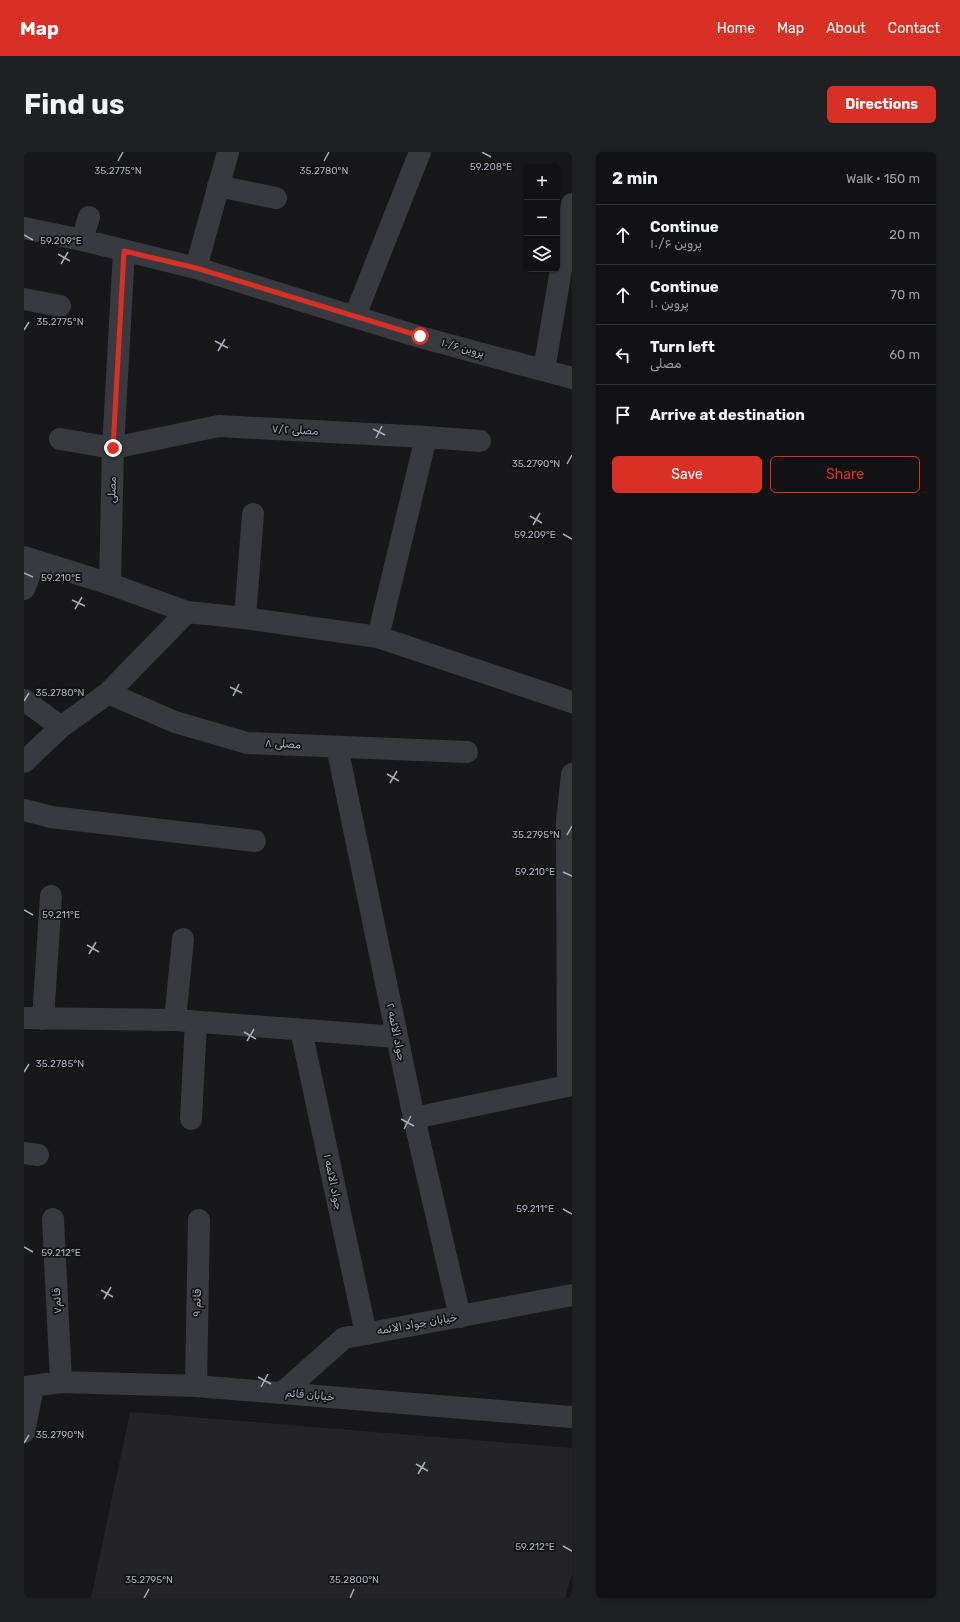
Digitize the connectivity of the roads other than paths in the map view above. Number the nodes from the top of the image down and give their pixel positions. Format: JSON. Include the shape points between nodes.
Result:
{"nodes":[{"id":1,"x":228,"y":152,"type":"edge"},
{"id":2,"x":420,"y":152,"type":"edge"},
{"id":3,"x":218,"y":186,"type":"junction"},
{"id":4,"x":276,"y":198,"type":"dead end"},
{"id":5,"x":572,"y":204,"type":"edge"},
{"id":6,"x":89,"y":217,"type":"dead end"},
{"id":7,"x":24,"y":228,"type":"edge"},
{"id":8,"x":82,"y":240,"type":"junction"},
{"id":9,"x":124,"y":251,"type":"junction"},
{"id":10,"x":196,"y":268,"type":"junction"},
{"id":11,"x":24,"y":299,"type":"edge"},
{"id":12,"x":60,"y":306,"type":"dead end"},
{"id":13,"x":355,"y":316,"type":"junction"},
{"id":14,"x":544,"y":370,"type":"junction"},
{"id":15,"x":572,"y":378,"type":"edge"},
{"id":16,"x":426,"y":436,"type":"junction"},
{"id":17,"x":60,"y":439,"type":"dead end"},
{"id":18,"x":480,"y":441,"type":"dead end"},
{"id":19,"x":113,"y":448,"type":"junction"},
{"id":20,"x":253,"y":514,"type":"dead end"},
{"id":21,"x":30,"y":559,"type":"edge"},
{"id":22,"x":110,"y":584,"type":"junction"},
{"id":23,"x":24,"y":589,"type":"edge"},
{"id":24,"x":187,"y":612,"type":"junction"},
{"id":25,"x":245,"y":618,"type":"junction"},
{"id":26,"x":378,"y":637,"type":"junction"},
{"id":27,"x":108,"y":693,"type":"junction"},
{"id":28,"x":24,"y":700,"type":"edge"},
{"id":29,"x":572,"y":702,"type":"edge"},
{"id":30,"x":61,"y":727,"type":"junction"},
{"id":31,"x":337,"y":747,"type":"junction"},
{"id":32,"x":467,"y":752,"type":"dead end"},
{"id":33,"x":24,"y":762,"type":"edge"},
{"id":34,"x":572,"y":774,"type":"edge"},
{"id":35,"x":24,"y":810,"type":"edge"},
{"id":36,"x":255,"y":841,"type":"dead end"},
{"id":37,"x":51,"y":896,"type":"dead end"},
{"id":38,"x":183,"y":939,"type":"dead end"},
{"id":39,"x":34,"y":1019,"type":"edge"},
{"id":40,"x":186,"y":1021,"type":"junction"},
{"id":41,"x":301,"y":1030,"type":"junction"},
{"id":42,"x":397,"y":1037,"type":"junction"},
{"id":43,"x":570,"y":1086,"type":"edge"},
{"id":44,"x":414,"y":1118,"type":"junction"},
{"id":45,"x":191,"y":1119,"type":"dead end"},
{"id":46,"x":53,"y":1219,"type":"dead end"},
{"id":47,"x":199,"y":1220,"type":"dead end"},
{"id":48,"x":572,"y":1295,"type":"edge"},
{"id":49,"x":460,"y":1317,"type":"junction"},
{"id":50,"x":366,"y":1334,"type":"junction"},
{"id":51,"x":61,"y":1382,"type":"junction"},
{"id":52,"x":196,"y":1386,"type":"junction"},
{"id":53,"x":28,"y":1387,"type":"edge"},
{"id":54,"x":282,"y":1393,"type":"junction"},
{"id":55,"x":572,"y":1417,"type":"edge"},
{"id":56,"x":24,"y":1432,"type":"edge"}],
"edges":[{"from":1,"to":3,"type":"street"},
{"from":2,"to":13,"type":"street"},
{"from":3,"to":4,"type":"street"},
{"from":3,"to":10,"type":"street"},
{"from":5,"to":14,"type":"street"},
{"from":6,"to":8,"type":"street"},
{"from":7,"to":8,"type":"street","name":"پروین ۱۰/۶"},
{"from":8,"to":9,"type":"street","name":"پروین ۱۰/۶"},
{"from":9,"to":10,"type":"street","name":"پروین ۱۰/۶"},
{"from":9,"to":19,"type":"street","name":"مصلی"},
{"from":10,"to":13,"type":"street","name":"پروین ۱۰/۶"},
{"from":11,"to":12,"type":"street"},
{"from":13,"to":14,"type":"street","name":"پروین ۱۰/۶"},
{"from":14,"to":15,"type":"street","name":"پروین ۱۰/۶"},
{"from":16,"to":18,"type":"street","name":"مصلی ۷/۲"},
{"from":16,"to":19,"type":"street","name":"مصلی ۷/۲","via":[[219,426]]},
{"from":16,"to":26,"type":"street"},
{"from":17,"to":19,"type":"street"},
{"from":19,"to":22,"type":"street","name":"مصلی"},
{"from":20,"to":25,"type":"street"},
{"from":21,"to":22,"type":"street"},
{"from":21,"to":23,"type":"street"},
{"from":22,"to":24,"type":"street"},
{"from":24,"to":25,"type":"street"},
{"from":24,"to":27,"type":"street"},
{"from":25,"to":26,"type":"street"},
{"from":26,"to":29,"type":"street"},
{"from":27,"to":30,"type":"street"},
{"from":27,"to":31,"type":"street","name":"مصلی ۸","via":[[175,722],[247,743]]},
{"from":28,"to":30,"type":"street"},
{"from":30,"to":33,"type":"street"},
{"from":31,"to":32,"type":"street","name":"مصلی ۸"},
{"from":31,"to":42,"type":"street","name":"جواد الائمه ۲"},
{"from":34,"to":43,"type":"street","via":[[567,822]]},
{"from":35,"to":36,"type":"street","via":[[51,817]]},
{"from":37,"to":39,"type":"street"},
{"from":38,"to":40,"type":"street"},
{"from":39,"to":40,"type":"street"},
{"from":40,"to":41,"type":"street"},
{"from":40,"to":45,"type":"street"},
{"from":41,"to":42,"type":"street"},
{"from":41,"to":50,"type":"street","name":"جواد الائمه ۱"},
{"from":42,"to":44,"type":"street","name":"جواد الائمه ۲"},
{"from":43,"to":44,"type":"street"},
{"from":44,"to":49,"type":"street","name":"جواد الائمه ۲"},
{"from":46,"to":51,"type":"street","name":"قائم۷"},
{"from":47,"to":52,"type":"street","name":"قائم ۹"},
{"from":48,"to":49,"type":"street","name":"خیابان جواد الائمه"},
{"from":49,"to":50,"type":"street","name":"خیابان جواد الائمه"},
{"from":50,"to":54,"type":"street","name":"خیابان جواد الائمه","via":[[344,1338]]},
{"from":51,"to":52,"type":"street","name":"خیابان قائم"},
{"from":51,"to":53,"type":"street","name":"خیابان قائم"},
{"from":52,"to":54,"type":"street","name":"خیابان قائم"},
{"from":53,"to":56,"type":"street"},
{"from":54,"to":55,"type":"street","name":"خیابان قائم"}]}
